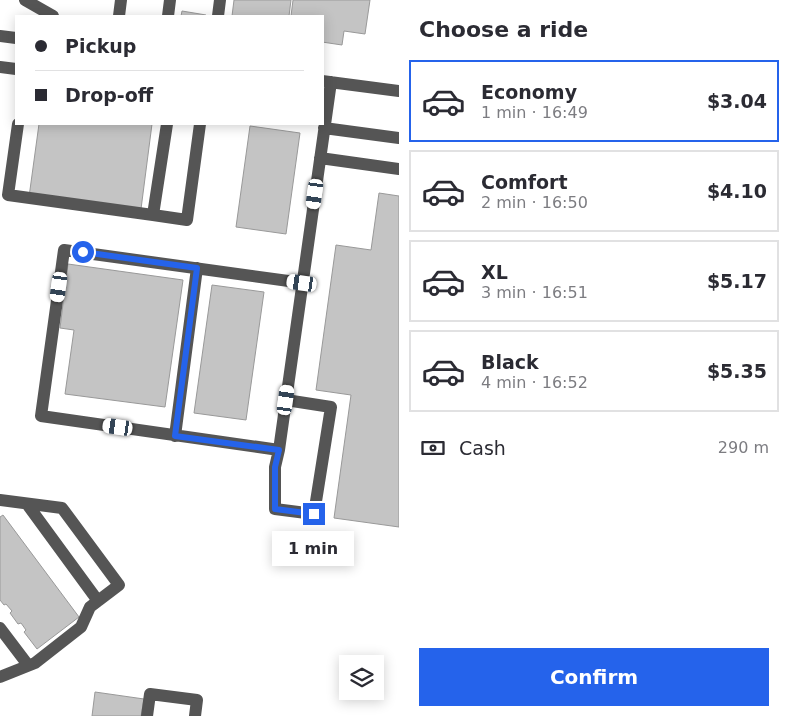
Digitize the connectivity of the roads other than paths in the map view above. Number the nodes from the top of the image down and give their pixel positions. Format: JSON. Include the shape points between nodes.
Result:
{"nodes":[{"id":1,"x":25,"y":0,"type":"edge"},
{"id":2,"x":121,"y":0,"type":"edge"},
{"id":3,"x":170,"y":0,"type":"edge"},
{"id":4,"x":220,"y":0,"type":"edge"},
{"id":5,"x":51,"y":15,"type":"edge"},
{"id":6,"x":119,"y":15,"type":"edge"},
{"id":7,"x":168,"y":15,"type":"edge"},
{"id":8,"x":218,"y":15,"type":"edge"},
{"id":9,"x":0,"y":36,"type":"edge"},
{"id":10,"x":15,"y":38,"type":"edge"},
{"id":11,"x":0,"y":68,"type":"edge"},
{"id":12,"x":15,"y":69,"type":"edge"},
{"id":13,"x":327,"y":81,"type":"edge"},
{"id":14,"x":399,"y":91,"type":"edge"},
{"id":15,"x":324,"y":120,"type":"edge"},
{"id":16,"x":18,"y":125,"type":"edge"},
{"id":17,"x":167,"y":125,"type":"edge"},
{"id":18,"x":200,"y":125,"type":"edge"},
{"id":19,"x":323,"y":125,"type":"edge"},
{"id":20,"x":399,"y":138,"type":"edge"},
{"id":21,"x":320,"y":158,"type":"junction"},
{"id":22,"x":399,"y":169,"type":"edge"},
{"id":23,"x":4,"y":186,"type":"edge"},
{"id":24,"x":154,"y":215,"type":"junction"},
{"id":25,"x":197,"y":268,"type":"junction"},
{"id":26,"x":302,"y":283,"type":"junction"},
{"id":27,"x":286,"y":400,"type":"junction"},
{"id":28,"x":175,"y":436,"type":"junction"},
{"id":29,"x":279,"y":450,"type":"junction"},
{"id":30,"x":0,"y":500,"type":"edge"},
{"id":31,"x":27,"y":504,"type":"junction"},
{"id":32,"x":98,"y":601,"type":"junction"},
{"id":33,"x":0,"y":628,"type":"edge"},
{"id":34,"x":28,"y":665,"type":"junction"},
{"id":35,"x":1,"y":676,"type":"edge"},
{"id":36,"x":147,"y":716,"type":"edge"},
{"id":37,"x":195,"y":716,"type":"edge"}],
"edges":[{"from":1,"to":5,"type":"street"},
{"from":2,"to":6,"type":"street"},
{"from":3,"to":7,"type":"street"},
{"from":4,"to":8,"type":"street"},
{"from":9,"to":10,"type":"street"},
{"from":11,"to":12,"type":"street"},
{"from":13,"to":14,"type":"street"},
{"from":13,"to":15,"type":"street"},
{"from":15,"to":20,"type":"street"},
{"from":16,"to":23,"type":"street"},
{"from":17,"to":24,"type":"street"},
{"from":18,"to":24,"type":"street","via":[[186,220]]},
{"from":19,"to":21,"type":"street"},
{"from":21,"to":22,"type":"street"},
{"from":21,"to":26,"type":"street"},
{"from":23,"to":24,"type":"street","via":[[8,195]]},
{"from":25,"to":26,"type":"street"},
{"from":25,"to":28,"type":"street"},
{"from":25,"to":28,"type":"street","via":[[64,250],[41,416]]},
{"from":26,"to":27,"type":"street"},
{"from":27,"to":29,"type":"street"},
{"from":27,"to":29,"type":"street","via":[[332,407],[314,514],[275,509],[275,467]]},
{"from":28,"to":29,"type":"street"},
{"from":30,"to":31,"type":"street"},
{"from":31,"to":32,"type":"street"},
{"from":31,"to":32,"type":"street","via":[[62,508],[120,585]]},
{"from":32,"to":34,"type":"street","via":[[90,607],[81,628]]},
{"from":33,"to":34,"type":"street"},
{"from":34,"to":35,"type":"street"},
{"from":36,"to":37,"type":"street","via":[[150,694],[197,700]]}]}
